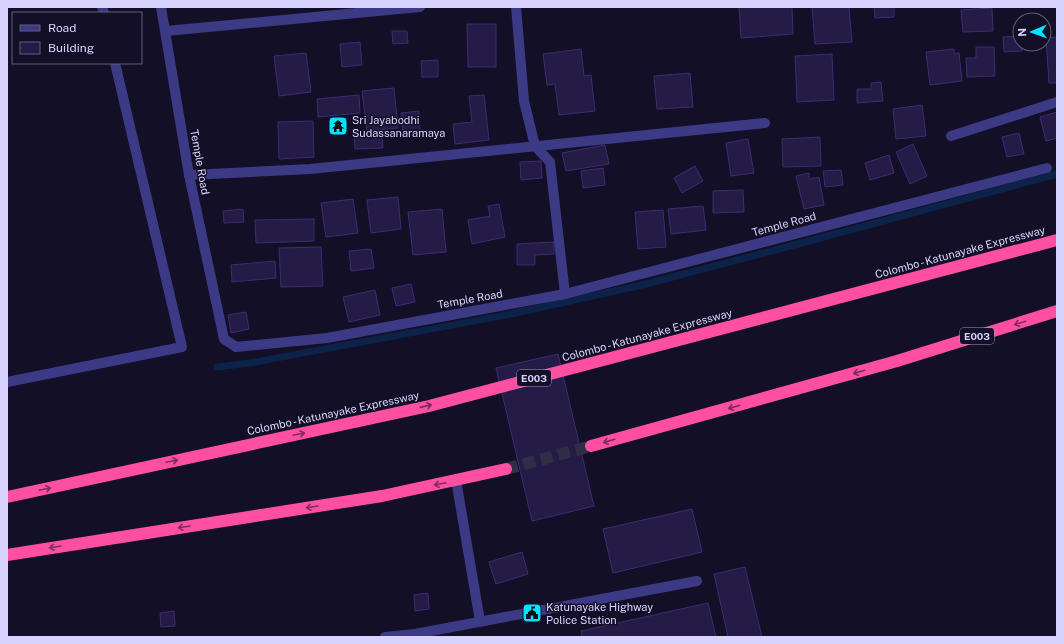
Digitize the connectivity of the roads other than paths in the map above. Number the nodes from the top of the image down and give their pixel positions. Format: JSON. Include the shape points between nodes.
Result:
{"nodes":[{"id":1,"x":161,"y":7,"type":"edge"},
{"id":2,"x":420,"y":7,"type":"edge"},
{"id":3,"x":516,"y":7,"type":"edge"},
{"id":4,"x":166,"y":31,"type":"junction"},
{"id":5,"x":115,"y":64,"type":"edge"},
{"id":6,"x":1057,"y":102,"type":"edge"},
{"id":7,"x":765,"y":123,"type":"dead end"},
{"id":8,"x":950,"y":136,"type":"dead end"},
{"id":9,"x":535,"y":146,"type":"junction"},
{"id":10,"x":1046,"y":168,"type":"dead end"},
{"id":11,"x":189,"y":175,"type":"junction"},
{"id":12,"x":1057,"y":240,"type":"edge"},
{"id":13,"x":565,"y":294,"type":"junction"},
{"id":14,"x":1057,"y":311,"type":"edge"},
{"id":15,"x":7,"y":382,"type":"edge"},
{"id":16,"x":591,"y":446,"type":"tunnel mouth"},
{"id":17,"x":506,"y":470,"type":"tunnel mouth"},
{"id":18,"x":456,"y":480,"type":"junction"},
{"id":19,"x":7,"y":497,"type":"edge"},
{"id":20,"x":7,"y":555,"type":"edge"},
{"id":21,"x":697,"y":581,"type":"dead end"},
{"id":22,"x":480,"y":621,"type":"junction"},
{"id":23,"x":386,"y":637,"type":"edge"}],
"edges":[{"from":1,"to":4,"type":"street","name":"Temple Road"},
{"from":2,"to":4,"type":"street"},
{"from":3,"to":9,"type":"street","via":[[524,101]]},
{"from":4,"to":11,"type":"street","name":"Temple Road"},
{"from":5,"to":15,"type":"street","via":[[182,347]]},
{"from":6,"to":8,"type":"street"},
{"from":7,"to":9,"type":"street"},
{"from":9,"to":11,"type":"street","via":[[310,169]]},
{"from":9,"to":13,"type":"street","via":[[550,162]]},
{"from":10,"to":13,"type":"street","name":"Temple Road"},
{"from":11,"to":13,"type":"street","name":"Temple Road","via":[[224,339],[236,347],[327,338]]},
{"from":19,"to":12,"type":"highway","name":"Colombo - Katunayake Expressway","number":"E003","one_way":true,"via":[[429,406]]},
{"from":14,"to":16,"type":"highway","number":"E003","one_way":true,"via":[[897,361]]},
{"from":17,"to":18,"type":"highway"},
{"from":18,"to":20,"type":"highway","one_way":true,"via":[[382,496]]},
{"from":18,"to":22,"type":"street"},
{"from":21,"to":22,"type":"street"},
{"from":22,"to":23,"type":"street"}]}
